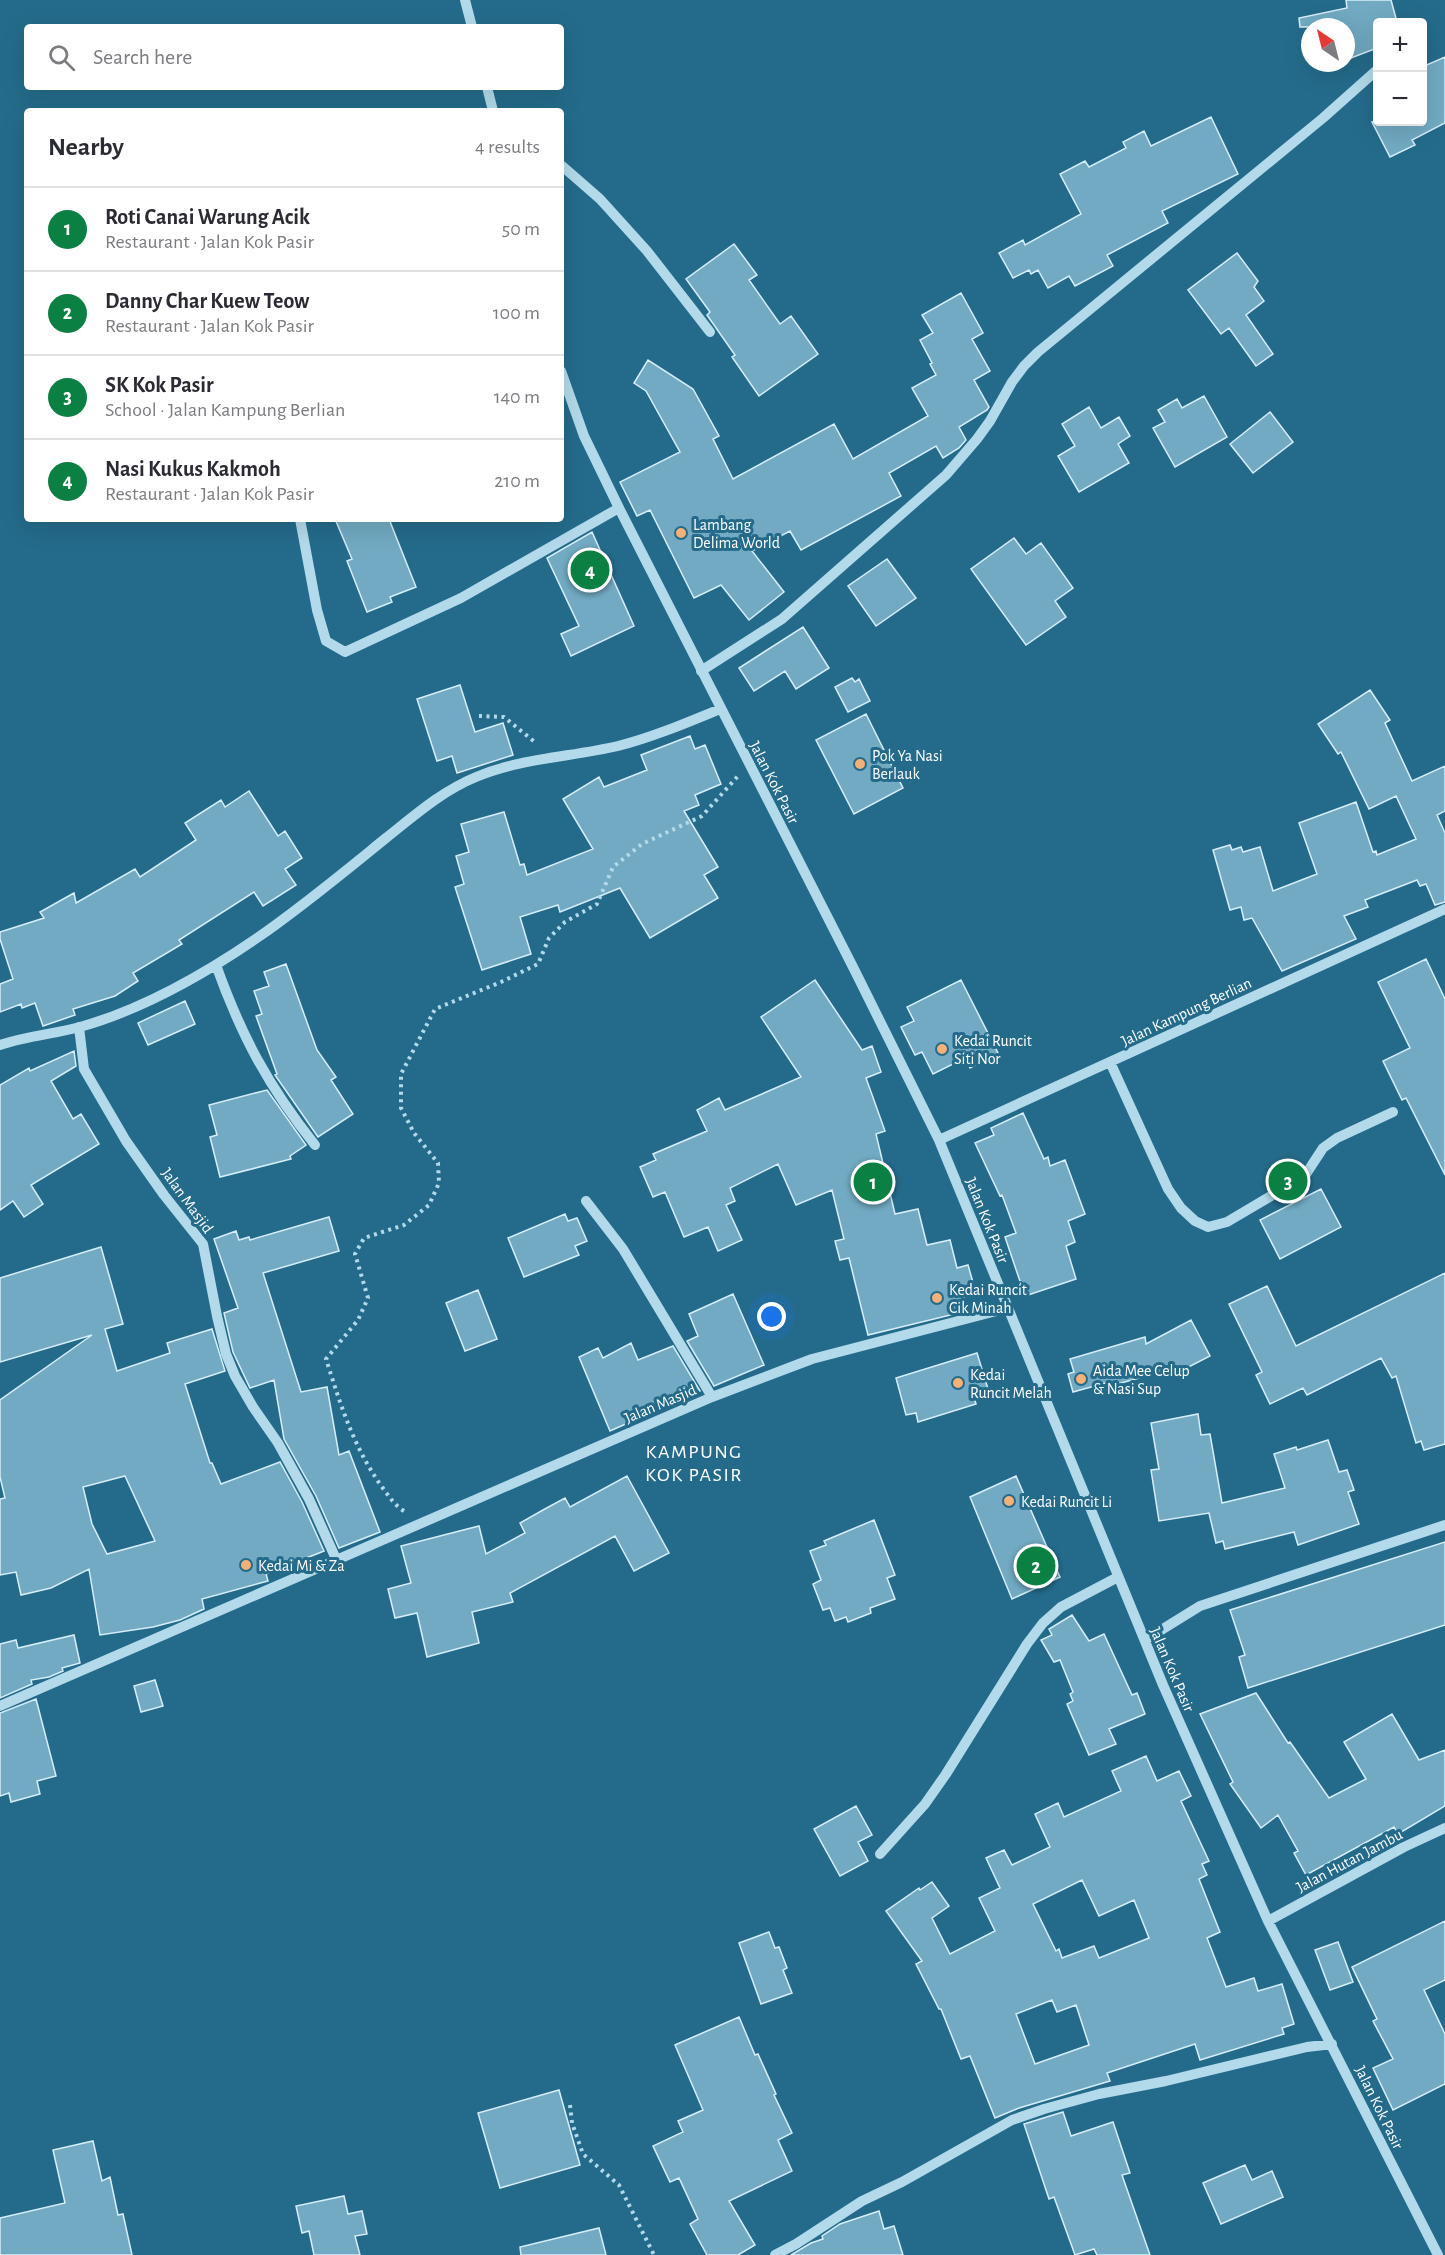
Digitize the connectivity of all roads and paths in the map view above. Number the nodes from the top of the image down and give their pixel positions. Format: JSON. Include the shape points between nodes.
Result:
{"nodes":[{"id":1,"x":465,"y":0,"type":"edge"},
{"id":2,"x":471,"y":24,"type":"edge"},
{"id":3,"x":1374,"y":72,"type":"edge"},
{"id":4,"x":488,"y":90,"type":"edge"},
{"id":5,"x":492,"y":108,"type":"edge"},
{"id":6,"x":564,"y":168,"type":"edge"},
{"id":7,"x":710,"y":332,"type":"dead end"},
{"id":8,"x":564,"y":379,"type":"edge"},
{"id":9,"x":619,"y":508,"type":"junction"},
{"id":10,"x":301,"y":522,"type":"edge"},
{"id":11,"x":701,"y":671,"type":"junction"},
{"id":12,"x":720,"y":709,"type":"junction"},
{"id":13,"x":479,"y":716,"type":"dead end"},
{"id":14,"x":564,"y":756,"type":"junction"},
{"id":15,"x":748,"y":764,"type":"junction"},
{"id":16,"x":1445,"y":909,"type":"edge"},
{"id":17,"x":216,"y":965,"type":"junction"},
{"id":18,"x":79,"y":1027,"type":"junction"},
{"id":19,"x":0,"y":1045,"type":"edge"},
{"id":20,"x":1110,"y":1062,"type":"junction"},
{"id":21,"x":1394,"y":1112,"type":"dead end"},
{"id":22,"x":939,"y":1140,"type":"junction"},
{"id":23,"x":315,"y":1145,"type":"dead end"},
{"id":24,"x":586,"y":1201,"type":"dead end"},
{"id":25,"x":1008,"y":1308,"type":"junction"},
{"id":26,"x":712,"y":1397,"type":"junction"},
{"id":27,"x":421,"y":1523,"type":"junction"},
{"id":28,"x":1445,"y":1525,"type":"edge"},
{"id":29,"x":336,"y":1559,"type":"junction"},
{"id":30,"x":1118,"y":1577,"type":"junction"},
{"id":31,"x":1145,"y":1640,"type":"junction"},
{"id":32,"x":0,"y":1706,"type":"edge"},
{"id":33,"x":1445,"y":1828,"type":"edge"},
{"id":34,"x":880,"y":1854,"type":"dead end"},
{"id":35,"x":1268,"y":1921,"type":"junction"},
{"id":36,"x":1332,"y":2044,"type":"junction"},
{"id":37,"x":570,"y":2105,"type":"dead end"},
{"id":38,"x":654,"y":2255,"type":"edge"},
{"id":39,"x":775,"y":2255,"type":"edge"},
{"id":40,"x":1438,"y":2255,"type":"edge"}],
"edges":[{"from":1,"to":2,"type":"street"},
{"from":3,"to":11,"type":"street","via":[[1038,352],[1012,382],[977,439],[946,475],[782,619]]},
{"from":4,"to":5,"type":"street"},
{"from":6,"to":7,"type":"street","via":[[600,199],[647,251]]},
{"from":8,"to":9,"type":"street","name":"Jalan Kok Pasir","via":[[584,436]]},
{"from":9,"to":10,"type":"street","via":[[461,598],[345,652],[326,641]]},
{"from":9,"to":11,"type":"street","name":"Jalan Kok Pasir"},
{"from":11,"to":12,"type":"street","name":"Jalan Kok Pasir"},
{"from":12,"to":14,"type":"street","via":[[617,746]]},
{"from":12,"to":15,"type":"street","name":"Jalan Kok Pasir"},
{"from":13,"to":14,"type":"path","via":[[504,717],[534,741]]},
{"from":14,"to":17,"type":"street","via":[[519,762],[476,777],[438,797],[294,912]]},
{"from":15,"to":22,"type":"street","name":"Jalan Kok Pasir"},
{"from":15,"to":27,"type":"path","via":[[702,816],[642,844],[613,867],[597,904],[565,922],[549,938],[538,964],[435,1009],[400,1074],[400,1108],[438,1163],[439,1183],[429,1206],[404,1225],[364,1238],[355,1254],[368,1298],[358,1320],[326,1359],[364,1462],[395,1505]]},
{"from":16,"to":20,"type":"street","name":"Jalan Kampung Berlian"},
{"from":17,"to":18,"type":"street","via":[[150,1001]]},
{"from":17,"to":23,"type":"street","via":[[259,1066],[284,1107]]},
{"from":18,"to":19,"type":"street"},
{"from":18,"to":29,"type":"street","name":"Jalan Masjid","via":[[84,1069],[126,1141],[202,1244],[226,1354],[235,1376],[309,1499]]},
{"from":20,"to":21,"type":"street","via":[[1168,1189],[1181,1208],[1208,1227],[1227,1222],[1293,1183],[1306,1174],[1323,1148],[1337,1138]]},
{"from":20,"to":22,"type":"street","name":"Jalan Kampung Berlian"},
{"from":22,"to":25,"type":"street","name":"Jalan Kok Pasir"},
{"from":24,"to":26,"type":"street","via":[[623,1249]]},
{"from":25,"to":26,"type":"street","name":"Jalan Masjid","via":[[812,1359]]},
{"from":25,"to":30,"type":"street","name":"Jalan Kok Pasir"},
{"from":26,"to":27,"type":"street","name":"Jalan Masjid"},
{"from":27,"to":29,"type":"street","name":"Jalan Masjid"},
{"from":28,"to":31,"type":"street","via":[[1200,1606]]},
{"from":29,"to":32,"type":"street","name":"Jalan Masjid"},
{"from":30,"to":31,"type":"street","name":"Jalan Kok Pasir"},
{"from":30,"to":34,"type":"street","via":[[1061,1607],[1043,1623],[925,1804]]},
{"from":31,"to":35,"type":"street","name":"Jalan Kok Pasir"},
{"from":33,"to":35,"type":"street","name":"Jalan Hutan Jambu"},
{"from":35,"to":36,"type":"street","name":"Jalan Kok Pasir"},
{"from":36,"to":39,"type":"street","via":[[1099,2094],[1012,2120],[862,2201]]},
{"from":36,"to":40,"type":"street","name":"Jalan Kok Pasir"},
{"from":37,"to":38,"type":"path","via":[[583,2154],[619,2185]]}]}
